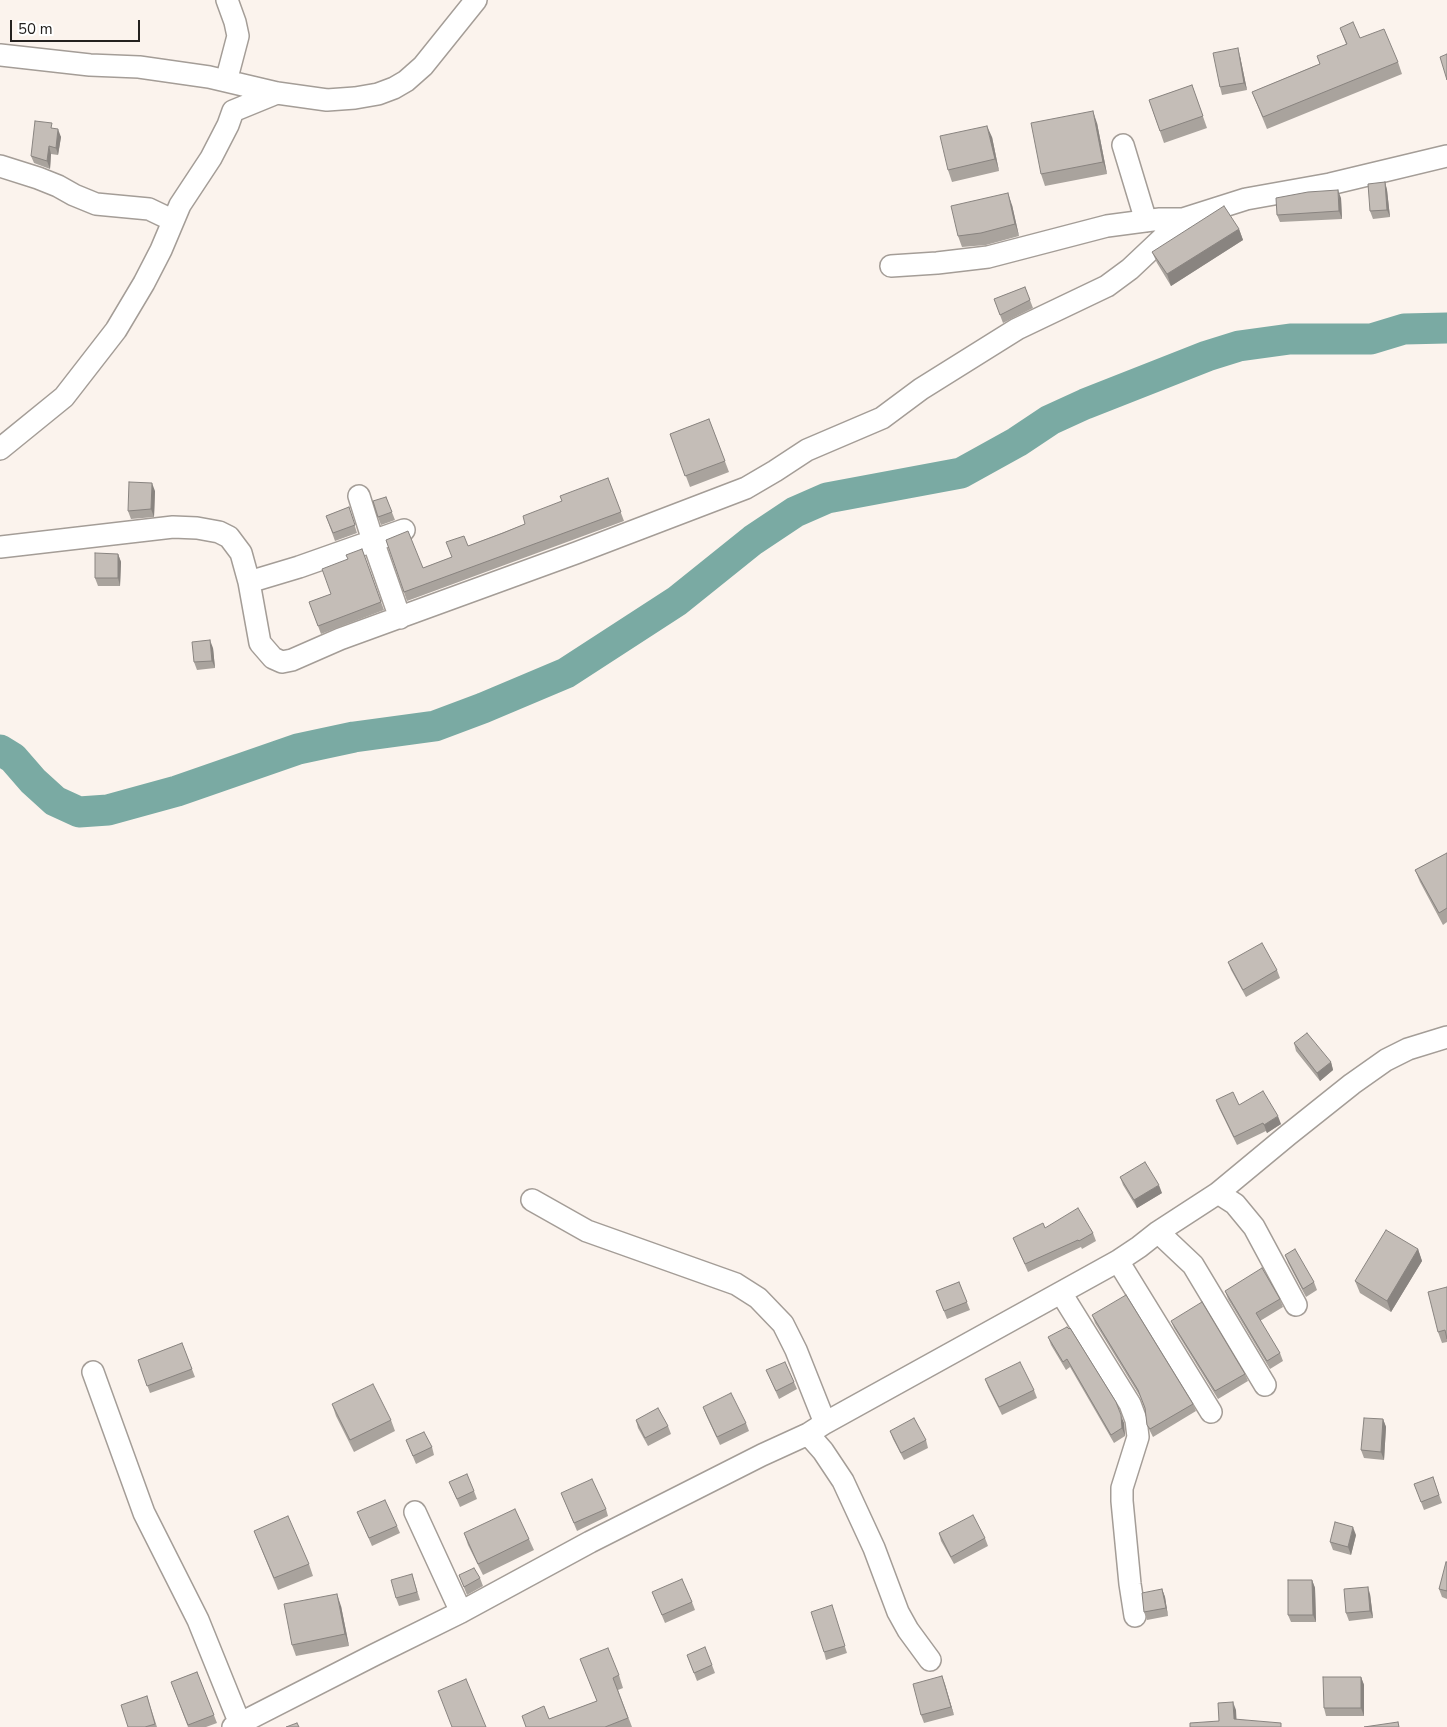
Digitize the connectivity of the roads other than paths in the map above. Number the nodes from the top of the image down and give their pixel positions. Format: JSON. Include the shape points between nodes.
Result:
{"nodes":[{"id":1,"x":227,"y":0,"type":"edge"},
{"id":2,"x":476,"y":0,"type":"edge"},
{"id":3,"x":0,"y":55,"type":"edge"},
{"id":4,"x":228,"y":82,"type":"junction"},
{"id":5,"x":277,"y":93,"type":"junction"},
{"id":6,"x":233,"y":111,"type":"junction"},
{"id":7,"x":1123,"y":145,"type":"dead end"},
{"id":8,"x":1447,"y":156,"type":"edge"},
{"id":9,"x":0,"y":166,"type":"edge"},
{"id":10,"x":1183,"y":218,"type":"junction"},
{"id":11,"x":172,"y":220,"type":"junction"},
{"id":12,"x":1146,"y":221,"type":"junction"},
{"id":13,"x":891,"y":266,"type":"dead end"},
{"id":14,"x":0,"y":449,"type":"edge"},
{"id":15,"x":359,"y":496,"type":"dead end"},
{"id":16,"x":404,"y":530,"type":"edge"},
{"id":17,"x":373,"y":541,"type":"junction"},
{"id":18,"x":0,"y":547,"type":"edge"},
{"id":19,"x":248,"y":582,"type":"junction"},
{"id":20,"x":400,"y":618,"type":"junction"},
{"id":21,"x":1447,"y":1037,"type":"edge"},
{"id":22,"x":1218,"y":1193,"type":"junction"},
{"id":23,"x":532,"y":1200,"type":"dead end"},
{"id":24,"x":1158,"y":1232,"type":"junction"},
{"id":25,"x":1118,"y":1261,"type":"junction"},
{"id":26,"x":1061,"y":1293,"type":"junction"},
{"id":27,"x":1296,"y":1305,"type":"dead end"},
{"id":28,"x":93,"y":1372,"type":"dead end"},
{"id":29,"x":1265,"y":1386,"type":"dead end"},
{"id":30,"x":1211,"y":1412,"type":"dead end"},
{"id":31,"x":817,"y":1429,"type":"junction"},
{"id":32,"x":416,"y":1512,"type":"dead end"},
{"id":33,"x":461,"y":1612,"type":"junction"},
{"id":34,"x":1135,"y":1616,"type":"dead end"},
{"id":35,"x":930,"y":1660,"type":"dead end"},
{"id":36,"x":236,"y":1725,"type":"edge"}],
"edges":[{"from":1,"to":4,"type":"street","via":[[238,36]]},
{"from":2,"to":5,"type":"street","via":[[423,66],[394,88],[370,96],[327,100]]},
{"from":3,"to":4,"type":"street","via":[[138,67]]},
{"from":4,"to":5,"type":"street"},
{"from":4,"to":6,"type":"street"},
{"from":5,"to":6,"type":"street"},
{"from":6,"to":11,"type":"street","via":[[211,158]]},
{"from":7,"to":12,"type":"street"},
{"from":8,"to":10,"type":"street","via":[[1330,184],[1246,199]]},
{"from":9,"to":11,"type":"street","via":[[38,178],[96,204],[149,209]]},
{"from":10,"to":12,"type":"street"},
{"from":10,"to":20,"type":"street","via":[[1130,269],[1107,286],[1017,329],[921,389],[882,418],[807,450],[746,488]]},
{"from":11,"to":14,"type":"street","via":[[144,284],[96,357],[64,398]]},
{"from":12,"to":13,"type":"street","via":[[1107,226],[988,257]]},
{"from":15,"to":17,"type":"street"},
{"from":16,"to":17,"type":"street"},
{"from":17,"to":19,"type":"street"},
{"from":17,"to":20,"type":"street"},
{"from":18,"to":19,"type":"street","via":[[173,527],[197,528],[228,537],[241,553]]},
{"from":19,"to":20,"type":"street","via":[[260,643],[272,658],[282,662]]},
{"from":21,"to":22,"type":"street","via":[[1408,1049],[1386,1060]]},
{"from":22,"to":24,"type":"street"},
{"from":22,"to":27,"type":"street","via":[[1235,1204],[1254,1227]]},
{"from":23,"to":31,"type":"street","via":[[587,1232],[736,1284],[758,1298],[783,1324],[796,1350]]},
{"from":24,"to":25,"type":"street"},
{"from":24,"to":29,"type":"street","via":[[1193,1265]]},
{"from":25,"to":26,"type":"street"},
{"from":25,"to":30,"type":"street"},
{"from":26,"to":31,"type":"street"},
{"from":26,"to":34,"type":"street","via":[[1130,1404],[1136,1420],[1138,1437],[1122,1488]]},
{"from":28,"to":36,"type":"street","via":[[144,1513],[198,1620]]},
{"from":31,"to":33,"type":"street","via":[[590,1542]]},
{"from":31,"to":35,"type":"street","via":[[823,1451],[843,1481],[874,1548],[898,1612]]},
{"from":32,"to":33,"type":"street"},
{"from":33,"to":36,"type":"street"}]}
